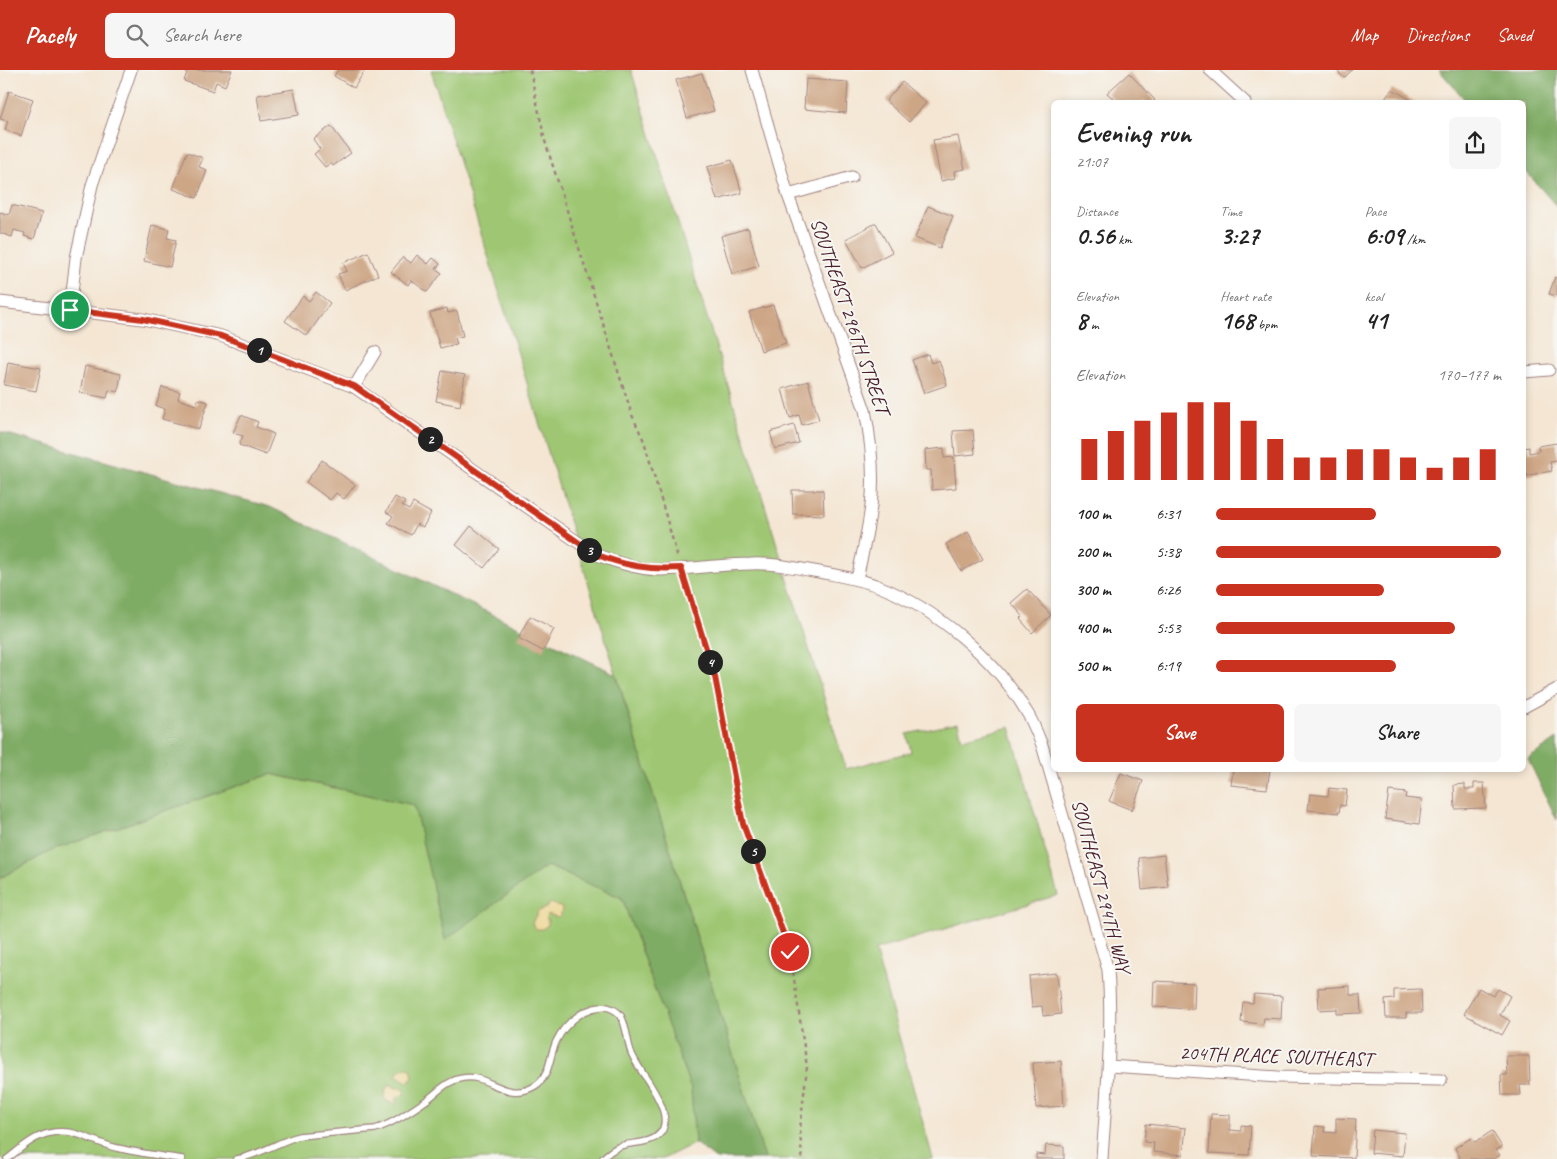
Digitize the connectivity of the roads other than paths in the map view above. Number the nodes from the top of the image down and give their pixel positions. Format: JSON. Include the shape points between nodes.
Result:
{"nodes":[{"id":1,"x":130,"y":70,"type":"edge"},
{"id":2,"x":752,"y":70,"type":"edge"},
{"id":3,"x":1210,"y":70,"type":"edge"},
{"id":4,"x":1242,"y":100,"type":"edge"},
{"id":5,"x":852,"y":177,"type":"dead end"},
{"id":6,"x":788,"y":195,"type":"junction"},
{"id":7,"x":0,"y":302,"type":"edge"},
{"id":8,"x":70,"y":310,"type":"junction"},
{"id":9,"x":375,"y":352,"type":"dead end"},
{"id":10,"x":1549,"y":370,"type":"dead end"},
{"id":11,"x":1526,"y":372,"type":"edge"},
{"id":12,"x":354,"y":386,"type":"junction"},
{"id":13,"x":857,"y":579,"type":"junction"},
{"id":14,"x":1557,"y":689,"type":"edge"},
{"id":15,"x":1526,"y":706,"type":"edge"},
{"id":16,"x":1051,"y":741,"type":"edge"},
{"id":17,"x":1042,"y":745,"type":"junction"},
{"id":18,"x":1108,"y":1066,"type":"junction"},
{"id":19,"x":1442,"y":1080,"type":"dead end"},
{"id":20,"x":7,"y":1159,"type":"edge"},
{"id":21,"x":182,"y":1159,"type":"edge"},
{"id":22,"x":237,"y":1159,"type":"edge"},
{"id":23,"x":602,"y":1159,"type":"edge"},
{"id":24,"x":1102,"y":1159,"type":"edge"}],
"edges":[{"from":1,"to":8,"type":"street","via":[[92,185],[76,258]]},
{"from":2,"to":6,"type":"street","name":"SOUTHEAST 296TH STREET"},
{"from":3,"to":4,"type":"street"},
{"from":5,"to":6,"type":"street"},
{"from":6,"to":13,"type":"street","name":"SOUTHEAST 296TH STREET","via":[[865,410],[870,434],[871,507]]},
{"from":7,"to":8,"type":"street","name":"SOUTHEAST 294TH WAY"},
{"from":8,"to":12,"type":"street","name":"SOUTHEAST 294TH WAY","via":[[143,319],[221,336]]},
{"from":9,"to":12,"type":"street"},
{"from":10,"to":11,"type":"street"},
{"from":12,"to":13,"type":"street","name":"SOUTHEAST 294TH WAY","via":[[595,554],[612,561],[657,570],[753,564]]},
{"from":13,"to":17,"type":"street","name":"SOUTHEAST 294TH WAY","via":[[897,594],[975,648],[1010,687],[1027,712]]},
{"from":14,"to":15,"type":"street"},
{"from":16,"to":17,"type":"street"},
{"from":17,"to":18,"type":"street","name":"SOUTHEAST 294TH WAY","via":[[1108,970]]},
{"from":18,"to":19,"type":"street","name":"204TH PLACE SOUTHEAST","via":[[1278,1077]]},
{"from":18,"to":24,"type":"street","name":"SOUTHEAST 294TH WAY"},
{"from":20,"to":21,"type":"lane","via":[[36,1137],[59,1131],[114,1147]]},
{"from":22,"to":23,"type":"lane","via":[[299,1136],[385,1126],[461,1078],[470,1077],[509,1092],[520,1092],[540,1082],[547,1072],[559,1035],[570,1023],[586,1010],[605,1006],[620,1015],[630,1051],[656,1093],[665,1125],[658,1136],[617,1147]]}]}
